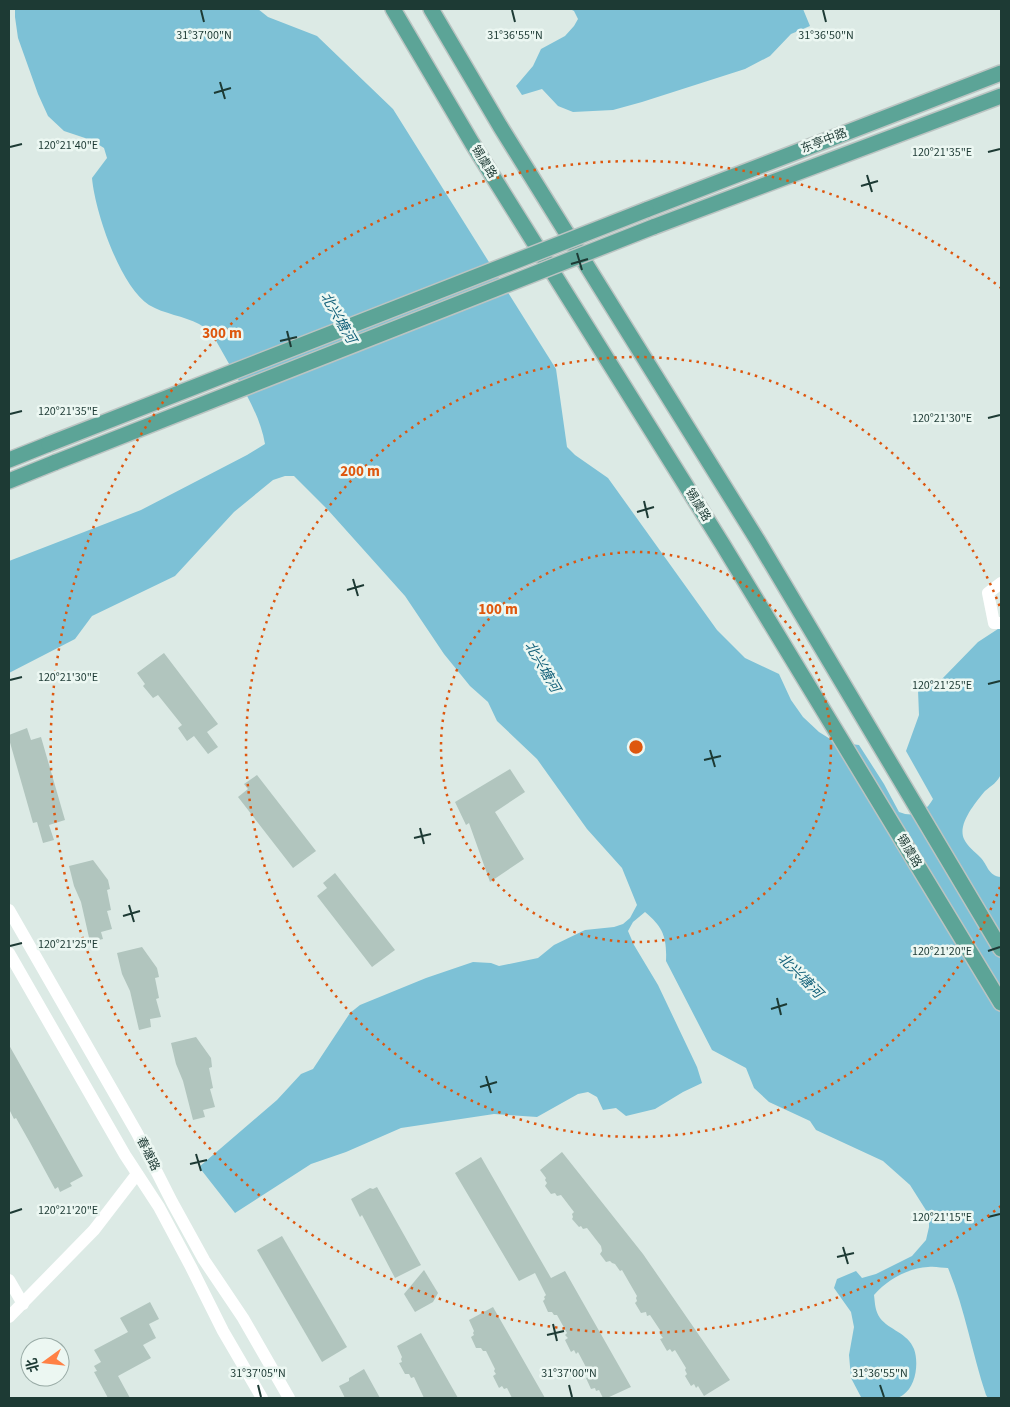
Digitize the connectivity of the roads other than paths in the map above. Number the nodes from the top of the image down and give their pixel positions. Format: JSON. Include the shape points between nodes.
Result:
{"nodes":[{"id":1,"x":393,"y":9,"type":"edge"},
{"id":2,"x":431,"y":9,"type":"edge"},
{"id":3,"x":1001,"y":73,"type":"edge"},
{"id":4,"x":1001,"y":96,"type":"edge"},
{"id":5,"x":9,"y":460,"type":"edge"},
{"id":6,"x":9,"y":481,"type":"edge"},
{"id":7,"x":1001,"y":583,"type":"edge"},
{"id":8,"x":1001,"y":623,"type":"edge"},
{"id":9,"x":978,"y":909,"type":"junction"},
{"id":10,"x":9,"y":910,"type":"edge"},
{"id":11,"x":1001,"y":942,"type":"edge"},
{"id":12,"x":1001,"y":949,"type":"edge"},
{"id":13,"x":9,"y":953,"type":"edge"},
{"id":14,"x":1001,"y":1002,"type":"edge"},
{"id":15,"x":137,"y":1174,"type":"junction"},
{"id":16,"x":9,"y":1280,"type":"edge"},
{"id":17,"x":23,"y":1304,"type":"junction"},
{"id":18,"x":9,"y":1317,"type":"edge"},
{"id":19,"x":262,"y":1398,"type":"edge"},
{"id":20,"x":289,"y":1398,"type":"edge"}],
"edges":[{"from":1,"to":14,"type":"main road","name":"锡虞路","via":[[472,143],[723,545]]},
{"from":2,"to":9,"type":"main road","via":[[758,541]]},
{"from":3,"to":5,"type":"main road","name":"东亭中路","bridge":true},
{"from":4,"to":6,"type":"main road","name":"东亭中路","bridge":true,"via":[[653,227]]},
{"from":7,"to":8,"type":"street","via":[[988,593],[994,623]]},
{"from":9,"to":11,"type":"main road"},
{"from":9,"to":12,"type":"main road"},
{"from":10,"to":20,"type":"street","name":"春塘路","via":[[137,1133],[204,1260],[243,1318]]},
{"from":13,"to":15,"type":"street","name":"春塘路"},
{"from":15,"to":17,"type":"street","via":[[94,1230]]},
{"from":15,"to":19,"type":"street","name":"春塘路","via":[[159,1207],[223,1331]]},
{"from":16,"to":17,"type":"street"},
{"from":17,"to":18,"type":"street"}]}
